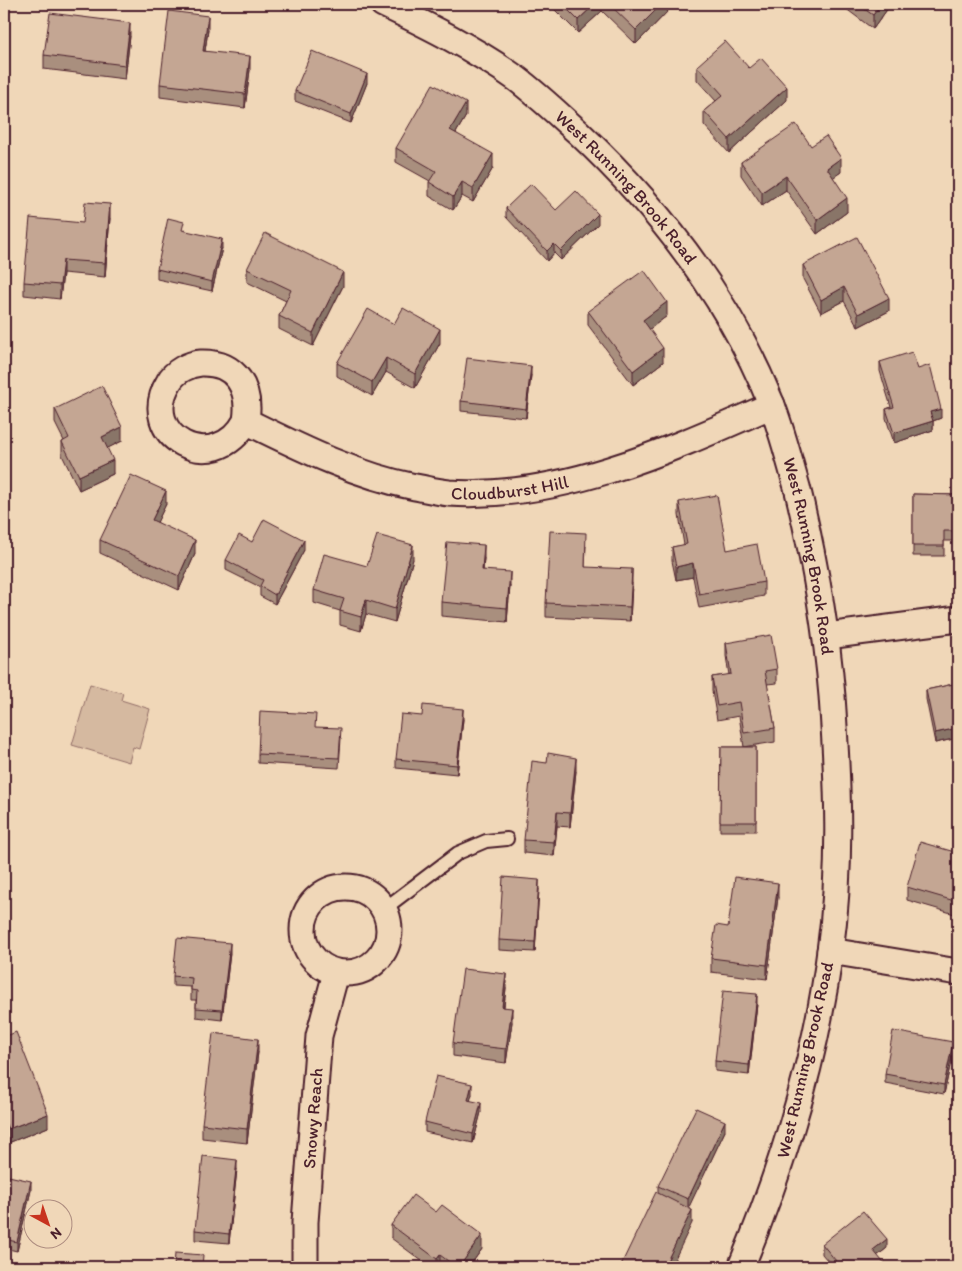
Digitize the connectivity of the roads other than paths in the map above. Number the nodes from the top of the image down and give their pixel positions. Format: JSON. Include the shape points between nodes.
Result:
{"nodes":[{"id":1,"x":383,"y":4,"type":"edge"},
{"id":2,"x":772,"y":405,"type":"junction"},
{"id":3,"x":246,"y":421,"type":"dead end"},
{"id":4,"x":958,"y":619,"type":"edge"},
{"id":5,"x":827,"y":636,"type":"junction"},
{"id":6,"x":507,"y":839,"type":"dead end"},
{"id":7,"x":384,"y":909,"type":"junction"},
{"id":8,"x":830,"y":951,"type":"junction"},
{"id":9,"x":958,"y":972,"type":"edge"},
{"id":10,"x":336,"y":973,"type":"junction"},
{"id":11,"x":305,"y":1267,"type":"edge"},
{"id":12,"x":741,"y":1267,"type":"edge"}],
"edges":[{"from":1,"to":2,"type":"street","name":"West Running Brook Road","via":[[466,47],[518,80],[616,168],[658,214],[703,274],[734,325]]},
{"from":2,"to":3,"type":"street","name":"Cloudburst Hill","via":[[698,438],[616,466],[552,484],[497,493],[448,493],[359,473]]},
{"from":2,"to":5,"type":"street","name":"West Running Brook Road","via":[[813,551]]},
{"from":4,"to":5,"type":"street"},
{"from":5,"to":8,"type":"street","name":"West Running Brook Road","via":[[838,802],[837,870]]},
{"from":6,"to":7,"type":"lane","via":[[486,841],[458,853]]},
{"from":7,"to":10,"type":"street","via":[[390,921],[390,938],[383,954],[372,965],[354,973]]},
{"from":7,"to":10,"type":"street","via":[[366,890],[348,886],[329,889],[313,901],[304,916],[302,932],[306,948],[315,961]]},
{"from":8,"to":9,"type":"street"},
{"from":8,"to":12,"type":"street","name":"West Running Brook Road","via":[[799,1101],[781,1163]]},
{"from":10,"to":11,"type":"street","name":"Snowy Reach","via":[[319,1036],[305,1222]]}]}
